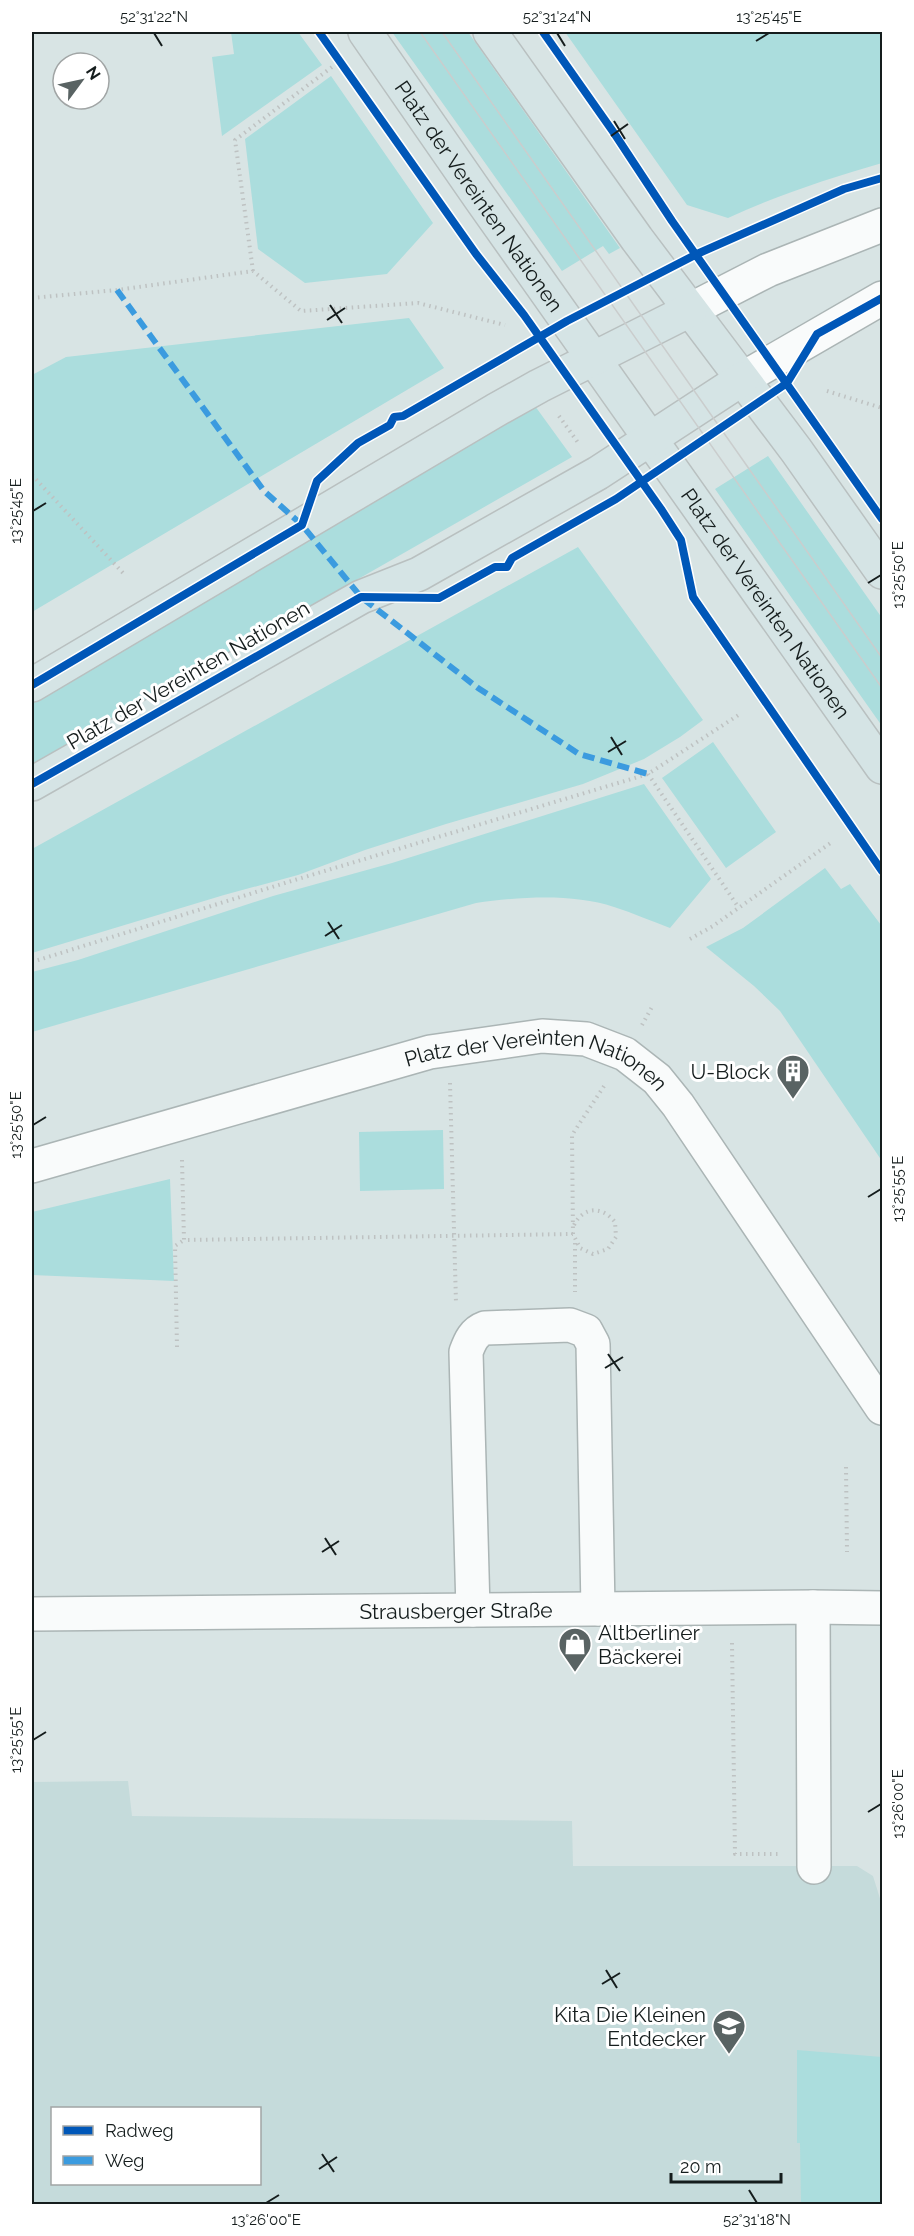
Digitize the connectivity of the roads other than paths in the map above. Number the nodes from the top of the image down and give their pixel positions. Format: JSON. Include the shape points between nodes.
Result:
{"nodes":[{"id":1,"x":365,"y":32,"type":"edge"},
{"id":2,"x":490,"y":32,"type":"edge"},
{"id":3,"x":882,"y":225,"type":"edge"},
{"id":4,"x":882,"y":298,"type":"edge"},
{"id":5,"x":690,"y":310,"type":"junction"},
{"id":6,"x":594,"y":359,"type":"junction"},
{"id":7,"x":742,"y":379,"type":"junction"},
{"id":8,"x":650,"y":438,"type":"junction"},
{"id":9,"x":882,"y":572,"type":"edge"},
{"id":10,"x":32,"y":685,"type":"edge"},
{"id":11,"x":882,"y":767,"type":"edge"},
{"id":12,"x":32,"y":784,"type":"edge"},
{"id":13,"x":32,"y":1166,"type":"edge"},
{"id":14,"x":882,"y":1408,"type":"edge"},
{"id":15,"x":813,"y":1606,"type":"junction"},
{"id":16,"x":882,"y":1608,"type":"edge"},
{"id":17,"x":598,"y":1609,"type":"junction"},
{"id":18,"x":473,"y":1610,"type":"junction"},
{"id":19,"x":32,"y":1614,"type":"edge"},
{"id":20,"x":814,"y":1860,"type":"road end"}],
"edges":[{"from":1,"to":6,"type":"main road","name":"Platz der Vereinten Nationen"},
{"from":2,"to":5,"type":"main road"},
{"from":3,"to":5,"type":"street","via":[[768,270]]},
{"from":4,"to":7,"type":"street","name":"Platz der Vereinten Nationen"},
{"from":5,"to":6,"type":"main road"},
{"from":5,"to":7,"type":"main road"},
{"from":6,"to":8,"type":"main road","name":"Platz der Vereinten Nationen"},
{"from":6,"to":10,"type":"main road","via":[[496,410]]},
{"from":7,"to":8,"type":"main road","name":"Platz der Vereinten Nationen"},
{"from":7,"to":9,"type":"main road"},
{"from":8,"to":11,"type":"main road","name":"Platz der Vereinten Nationen"},
{"from":8,"to":12,"type":"main road","name":"Platz der Vereinten Nationen","via":[[598,473],[419,574],[361,597]]},
{"from":13,"to":14,"type":"street","name":"Platz der Vereinten Nationen","via":[[430,1052],[542,1036],[586,1039],[625,1054],[657,1079],[678,1105]]},
{"from":15,"to":16,"type":"street","name":"Strausberger Straße"},
{"from":15,"to":17,"type":"street","name":"Strausberger Straße"},
{"from":15,"to":20,"type":"street"},
{"from":17,"to":18,"type":"street","name":"Strausberger Straße"},
{"from":17,"to":18,"type":"street","via":[[593,1344],[586,1331],[576,1326],[485,1328],[468,1345]]},
{"from":18,"to":19,"type":"street","name":"Strausberger Straße"}]}
